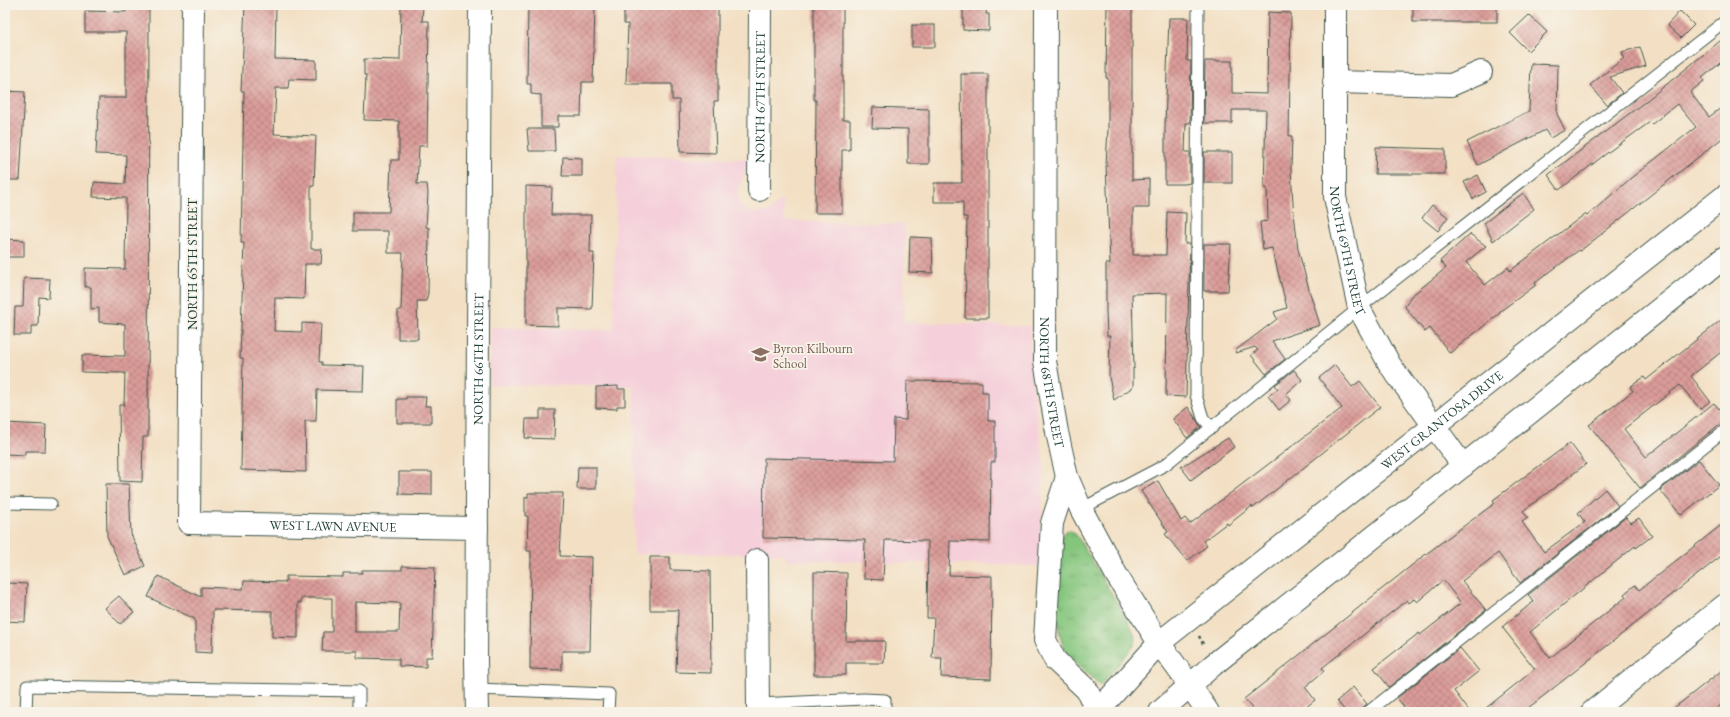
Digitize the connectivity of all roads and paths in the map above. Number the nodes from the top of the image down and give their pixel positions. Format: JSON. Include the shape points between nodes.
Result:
{"nodes":[{"id":1,"x":193,"y":5,"type":"edge"},
{"id":2,"x":480,"y":5,"type":"edge"},
{"id":3,"x":760,"y":5,"type":"edge"},
{"id":4,"x":1046,"y":5,"type":"edge"},
{"id":5,"x":1198,"y":5,"type":"edge"},
{"id":6,"x":1335,"y":5,"type":"edge"},
{"id":7,"x":1725,"y":21,"type":"edge"},
{"id":8,"x":1481,"y":72,"type":"dead end"},
{"id":9,"x":1334,"y":82,"type":"junction"},
{"id":10,"x":759,"y":190,"type":"dead end"},
{"id":11,"x":1725,"y":196,"type":"edge"},
{"id":12,"x":1725,"y":257,"type":"edge"},
{"id":13,"x":1359,"y":308,"type":"junction"},
{"id":14,"x":1434,"y":426,"type":"junction"},
{"id":15,"x":1212,"y":428,"type":"junction"},
{"id":16,"x":1725,"y":430,"type":"edge"},
{"id":17,"x":1462,"y":466,"type":"junction"},
{"id":18,"x":1068,"y":477,"type":"junction"},
{"id":19,"x":5,"y":503,"type":"edge"},
{"id":20,"x":51,"y":504,"type":"dead end"},
{"id":21,"x":1081,"y":509,"type":"junction"},
{"id":22,"x":190,"y":523,"type":"joint"},
{"id":23,"x":477,"y":528,"type":"junction"},
{"id":24,"x":757,"y":560,"type":"dead end"},
{"id":25,"x":1725,"y":605,"type":"edge"},
{"id":26,"x":1197,"y":632,"type":"dead end"},
{"id":27,"x":1159,"y":643,"type":"junction"},
{"id":28,"x":1204,"y":646,"type":"dead end"},
{"id":29,"x":1189,"y":684,"type":"junction"},
{"id":30,"x":477,"y":689,"type":"junction"},
{"id":31,"x":759,"y":708,"type":"edge"},
{"id":32,"x":26,"y":712,"type":"edge"},
{"id":33,"x":359,"y":712,"type":"edge"},
{"id":34,"x":478,"y":712,"type":"edge"},
{"id":35,"x":608,"y":712,"type":"edge"},
{"id":36,"x":885,"y":712,"type":"edge"},
{"id":37,"x":1097,"y":712,"type":"edge"},
{"id":38,"x":1160,"y":712,"type":"edge"},
{"id":39,"x":1208,"y":712,"type":"edge"},
{"id":40,"x":1368,"y":712,"type":"edge"},
{"id":41,"x":1592,"y":712,"type":"edge"}],
"edges":[{"from":1,"to":22,"type":"street","name":"NORTH 65TH STREET"},
{"from":2,"to":23,"type":"street","name":"NORTH 66TH STREET"},
{"from":3,"to":10,"type":"street","name":"NORTH 67TH STREET"},
{"from":4,"to":18,"type":"street","name":"NORTH 68TH STREET","via":[[1045,361],[1057,432]]},
{"from":5,"to":15,"type":"lane","via":[[1196,395],[1203,418]]},
{"from":6,"to":9,"type":"street","name":"NORTH 69TH STREET"},
{"from":7,"to":13,"type":"lane"},
{"from":8,"to":9,"type":"street","via":[[1451,85]]},
{"from":9,"to":13,"type":"street","name":"NORTH 69TH STREET","via":[[1335,197]]},
{"from":11,"to":14,"type":"street","name":"WEST GRANTOSA DRIVE"},
{"from":12,"to":17,"type":"street"},
{"from":13,"to":14,"type":"street","name":"NORTH 69TH STREET","via":[[1390,365]]},
{"from":13,"to":15,"type":"lane"},
{"from":14,"to":17,"type":"street","name":"NORTH 69TH STREET"},
{"from":14,"to":27,"type":"street","name":"WEST GRANTOSA DRIVE"},
{"from":15,"to":21,"type":"lane","via":[[1166,465]]},
{"from":16,"to":40,"type":"lane"},
{"from":17,"to":29,"type":"street"},
{"from":18,"to":21,"type":"street","name":"NORTH 68TH STREET"},
{"from":18,"to":37,"type":"street","via":[[1052,523],[1045,640],[1055,660],[1087,690]]},
{"from":19,"to":20,"type":"lane"},
{"from":21,"to":27,"type":"street","name":"NORTH 68TH STREET","via":[[1117,576]]},
{"from":22,"to":23,"type":"street","name":"WEST LAWN AVENUE"},
{"from":23,"to":30,"type":"street","name":"NORTH 66TH STREET"},
{"from":24,"to":31,"type":"street"},
{"from":25,"to":41,"type":"street"},
{"from":26,"to":28,"type":"path"},
{"from":27,"to":29,"type":"street","name":"NORTH 68TH STREET"},
{"from":27,"to":37,"type":"street"},
{"from":29,"to":38,"type":"street"},
{"from":29,"to":39,"type":"street","name":"NORTH 68TH STREET"},
{"from":30,"to":34,"type":"street","name":"NORTH 66TH STREET"},
{"from":30,"to":35,"type":"lane","via":[[609,694]]},
{"from":31,"to":36,"type":"lane","via":[[864,699],[886,700]]},
{"from":32,"to":33,"type":"lane","via":[[27,686],[359,691]]}]}
